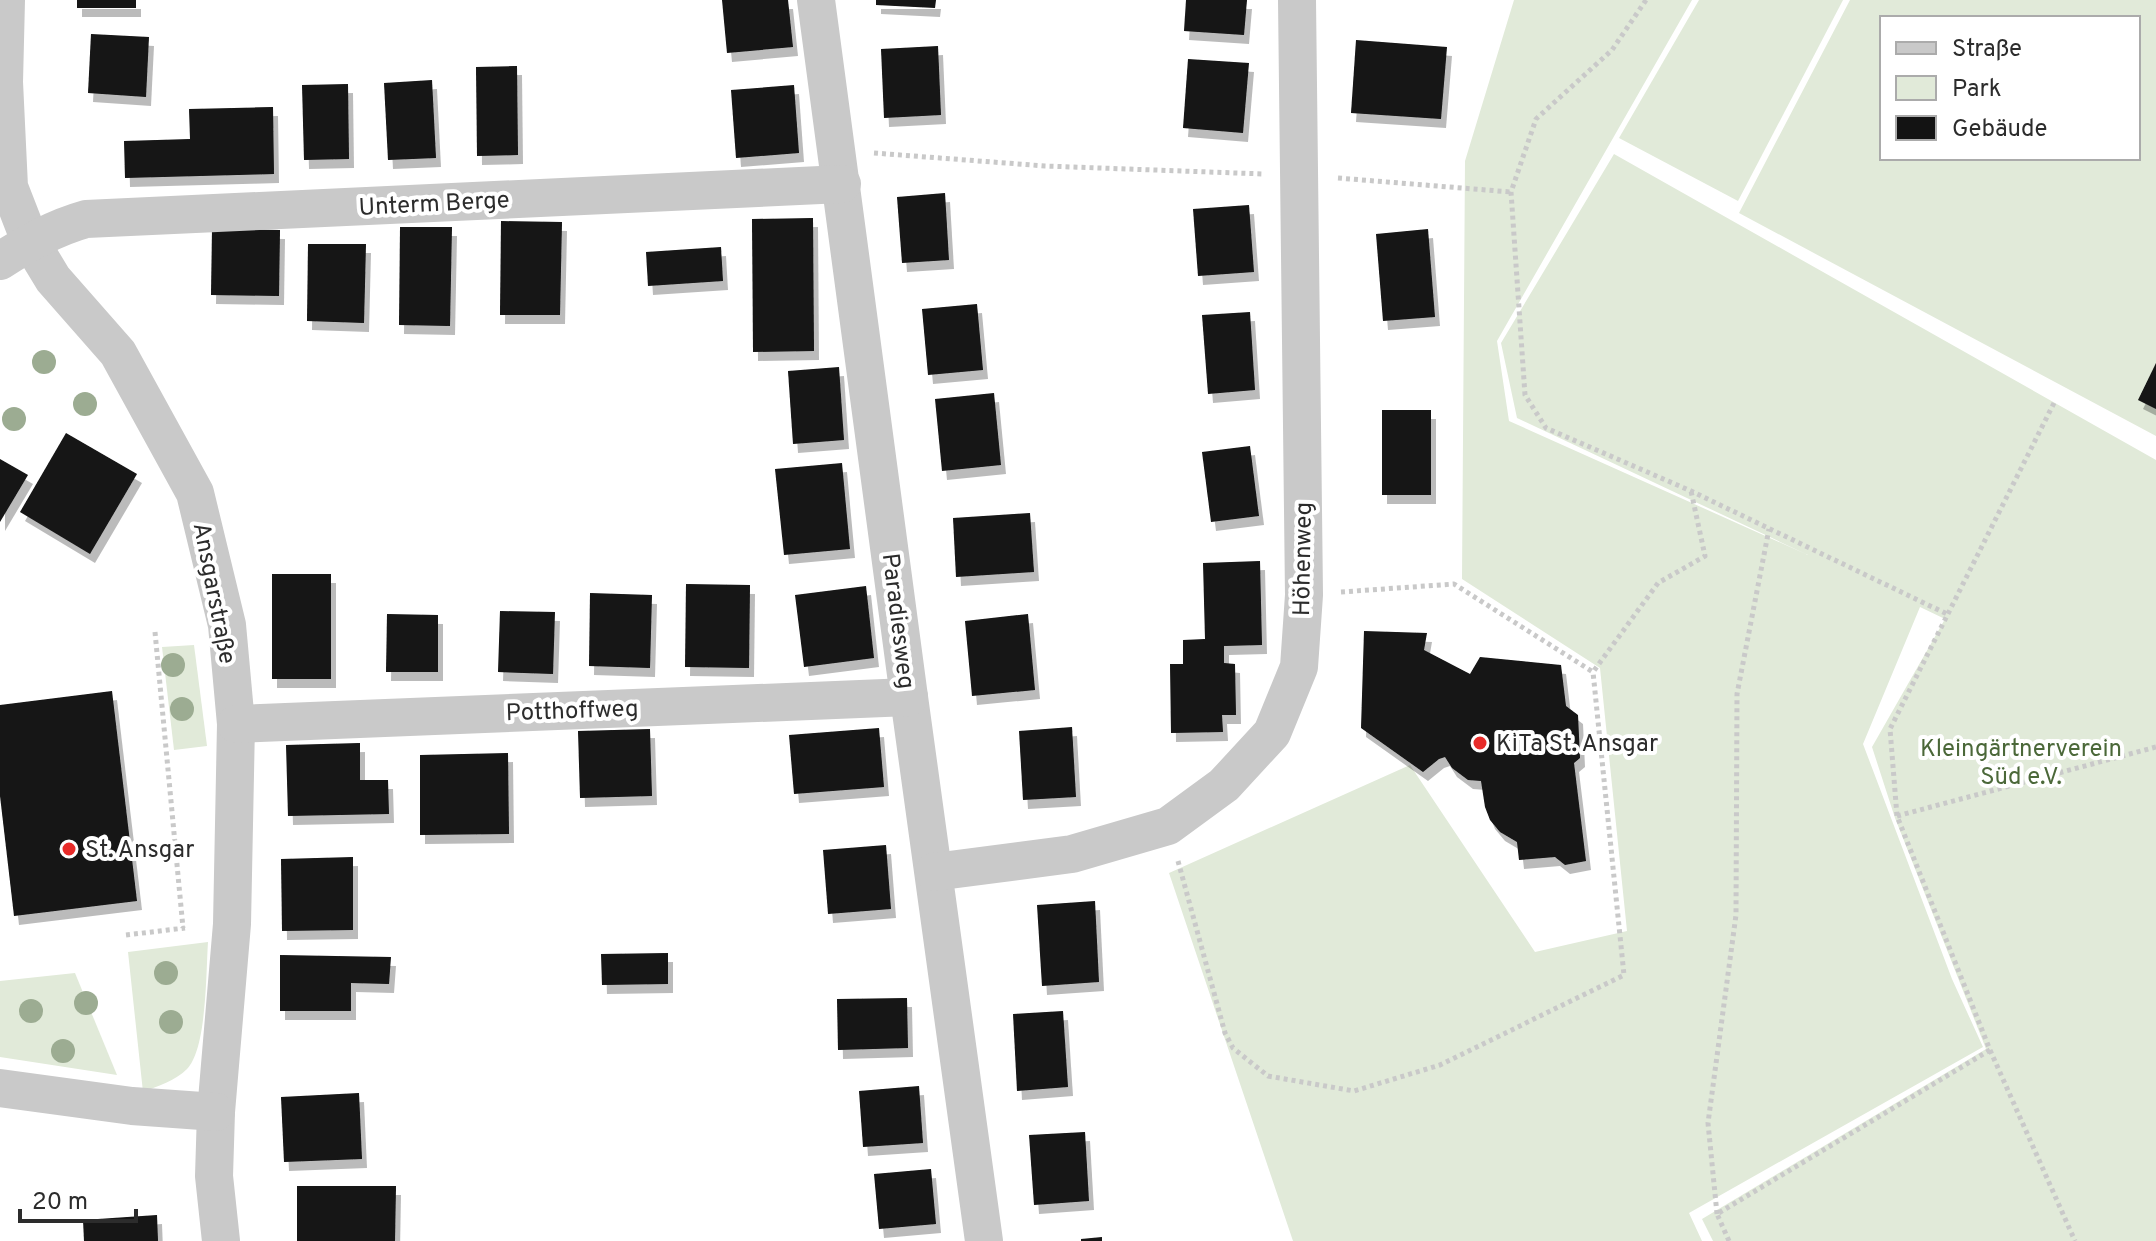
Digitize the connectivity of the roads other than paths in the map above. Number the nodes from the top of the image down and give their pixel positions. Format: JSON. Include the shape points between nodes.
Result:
{"nodes":[{"id":1,"x":6,"y":0,"type":"edge"},
{"id":2,"x":816,"y":0,"type":"edge"},
{"id":3,"x":1297,"y":0,"type":"edge"},
{"id":4,"x":840,"y":167,"type":"junction"},
{"id":5,"x":15,"y":251,"type":"edge"},
{"id":6,"x":909,"y":697,"type":"junction"},
{"id":7,"x":236,"y":724,"type":"junction"},
{"id":8,"x":934,"y":872,"type":"junction"},
{"id":9,"x":0,"y":1088,"type":"edge"},
{"id":10,"x":216,"y":1112,"type":"junction"},
{"id":11,"x":221,"y":1241,"type":"edge"},
{"id":12,"x":984,"y":1241,"type":"edge"}],
"edges":[{"from":1,"to":5,"type":"street","name":"Ansgarstraße","via":[[4,82]]},
{"from":2,"to":4,"type":"street","name":"Paradiesweg"},
{"from":3,"to":8,"type":"street","name":"Höhenweg","via":[[1304,595],[1299,667],[1272,733],[1224,785],[1168,826],[1072,854]]},
{"from":4,"to":5,"type":"street","name":"Unterm Berge","via":[[86,219]]},
{"from":4,"to":6,"type":"street","name":"Paradiesweg"},
{"from":5,"to":7,"type":"street","name":"Ansgarstraße","via":[[53,279],[118,353],[195,493],[227,625]]},
{"from":6,"to":7,"type":"street","name":"Potthoffweg"},
{"from":6,"to":8,"type":"street","name":"Paradiesweg"},
{"from":7,"to":10,"type":"street","name":"Ansgarstraße","via":[[232,924]]},
{"from":8,"to":12,"type":"street","name":"Paradiesweg"},
{"from":9,"to":10,"type":"street"},
{"from":10,"to":11,"type":"street","name":"Ansgarstraße","via":[[214,1176]]}]}
